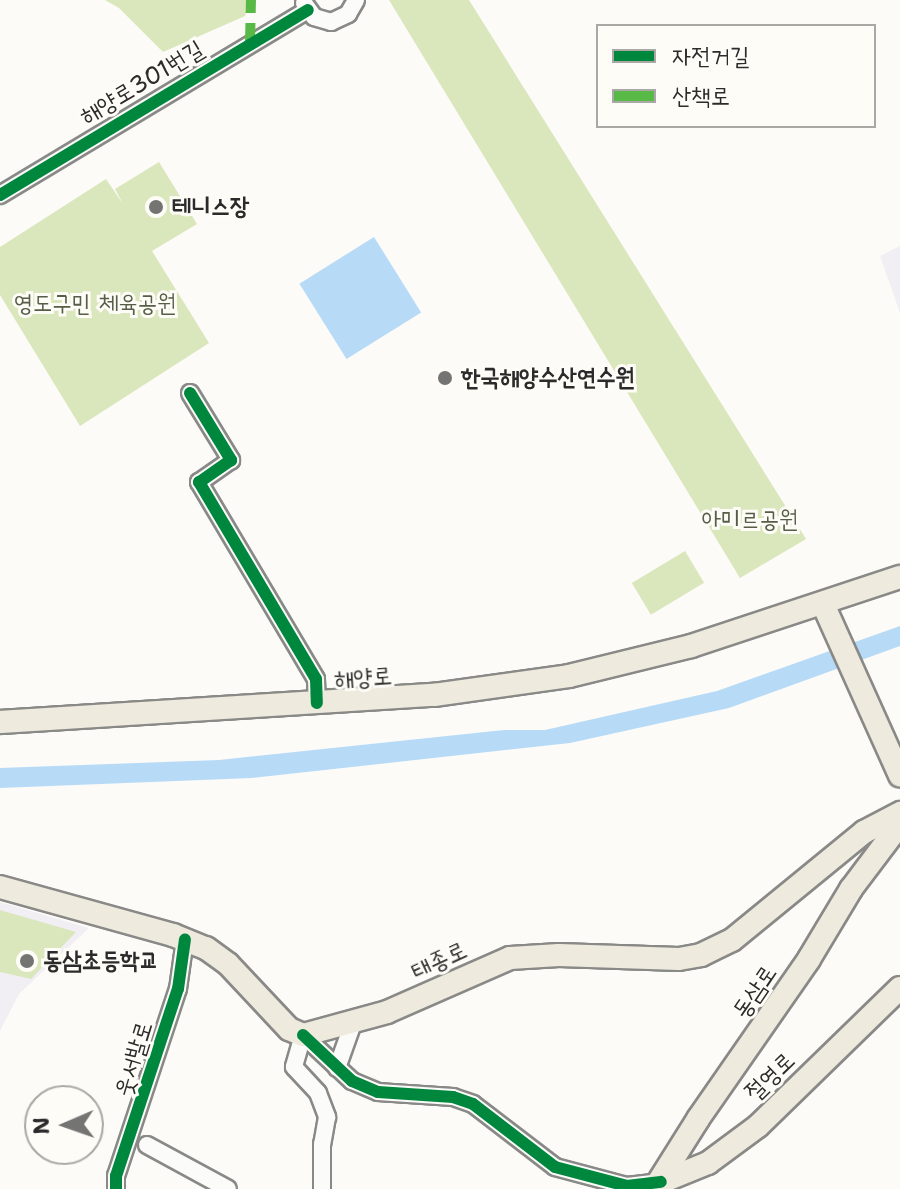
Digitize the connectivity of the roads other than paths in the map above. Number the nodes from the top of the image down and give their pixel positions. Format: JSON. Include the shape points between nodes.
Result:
{"nodes":[{"id":1,"x":356,"y":0,"type":"edge"},
{"id":2,"x":306,"y":5,"type":"edge"},
{"id":3,"x":0,"y":195,"type":"edge"},
{"id":4,"x":190,"y":393,"type":"dead end"},
{"id":5,"x":900,"y":577,"type":"edge"},
{"id":6,"x":823,"y":604,"type":"junction"},
{"id":7,"x":317,"y":703,"type":"junction"},
{"id":8,"x":0,"y":722,"type":"edge"},
{"id":9,"x":900,"y":775,"type":"edge"},
{"id":10,"x":900,"y":813,"type":"edge"},
{"id":11,"x":900,"y":824,"type":"edge"},
{"id":12,"x":0,"y":887,"type":"edge"},
{"id":13,"x":185,"y":939,"type":"junction"},
{"id":14,"x":900,"y":988,"type":"edge"},
{"id":15,"x":353,"y":1023,"type":"junction"},
{"id":16,"x":303,"y":1035,"type":"junction"},
{"id":17,"x":337,"y":1068,"type":"junction"},
{"id":18,"x":147,"y":1145,"type":"dead end"},
{"id":19,"x":658,"y":1185,"type":"edge"},
{"id":20,"x":116,"y":1189,"type":"edge"},
{"id":21,"x":228,"y":1189,"type":"edge"},
{"id":22,"x":322,"y":1189,"type":"edge"}],
"edges":[{"from":1,"to":2,"type":"street","via":[[348,14],[331,22],[314,17]]},
{"from":2,"to":3,"type":"street","name":"해양로301번길"},
{"from":4,"to":7,"type":"street","via":[[231,460],[199,482],[316,679]]},
{"from":5,"to":6,"type":"main road","name":"해양로"},
{"from":6,"to":7,"type":"main road","name":"해양로","via":[[691,646],[569,676],[434,695]]},
{"from":6,"to":9,"type":"main road"},
{"from":7,"to":8,"type":"main road","name":"해양로"},
{"from":10,"to":15,"type":"main road","name":"태종로","via":[[864,832],[732,940],[709,952],[679,959],[510,958]]},
{"from":11,"to":19,"type":"main road","name":"동삼로"},
{"from":12,"to":13,"type":"main road"},
{"from":13,"to":16,"type":"main road","via":[[218,955],[289,1029]]},
{"from":13,"to":20,"type":"street","name":"웃서발로","via":[[178,989]]},
{"from":14,"to":19,"type":"main road","name":"절영로","via":[[758,1126],[708,1163]]},
{"from":15,"to":16,"type":"main road","name":"태종로"},
{"from":15,"to":17,"type":"street"},
{"from":16,"to":17,"type":"street"},
{"from":16,"to":22,"type":"street","via":[[294,1067],[318,1093],[327,1117]]},
{"from":17,"to":19,"type":"street","via":[[367,1089],[453,1097],[473,1104],[555,1167],[627,1186]]},
{"from":18,"to":21,"type":"street"}]}
